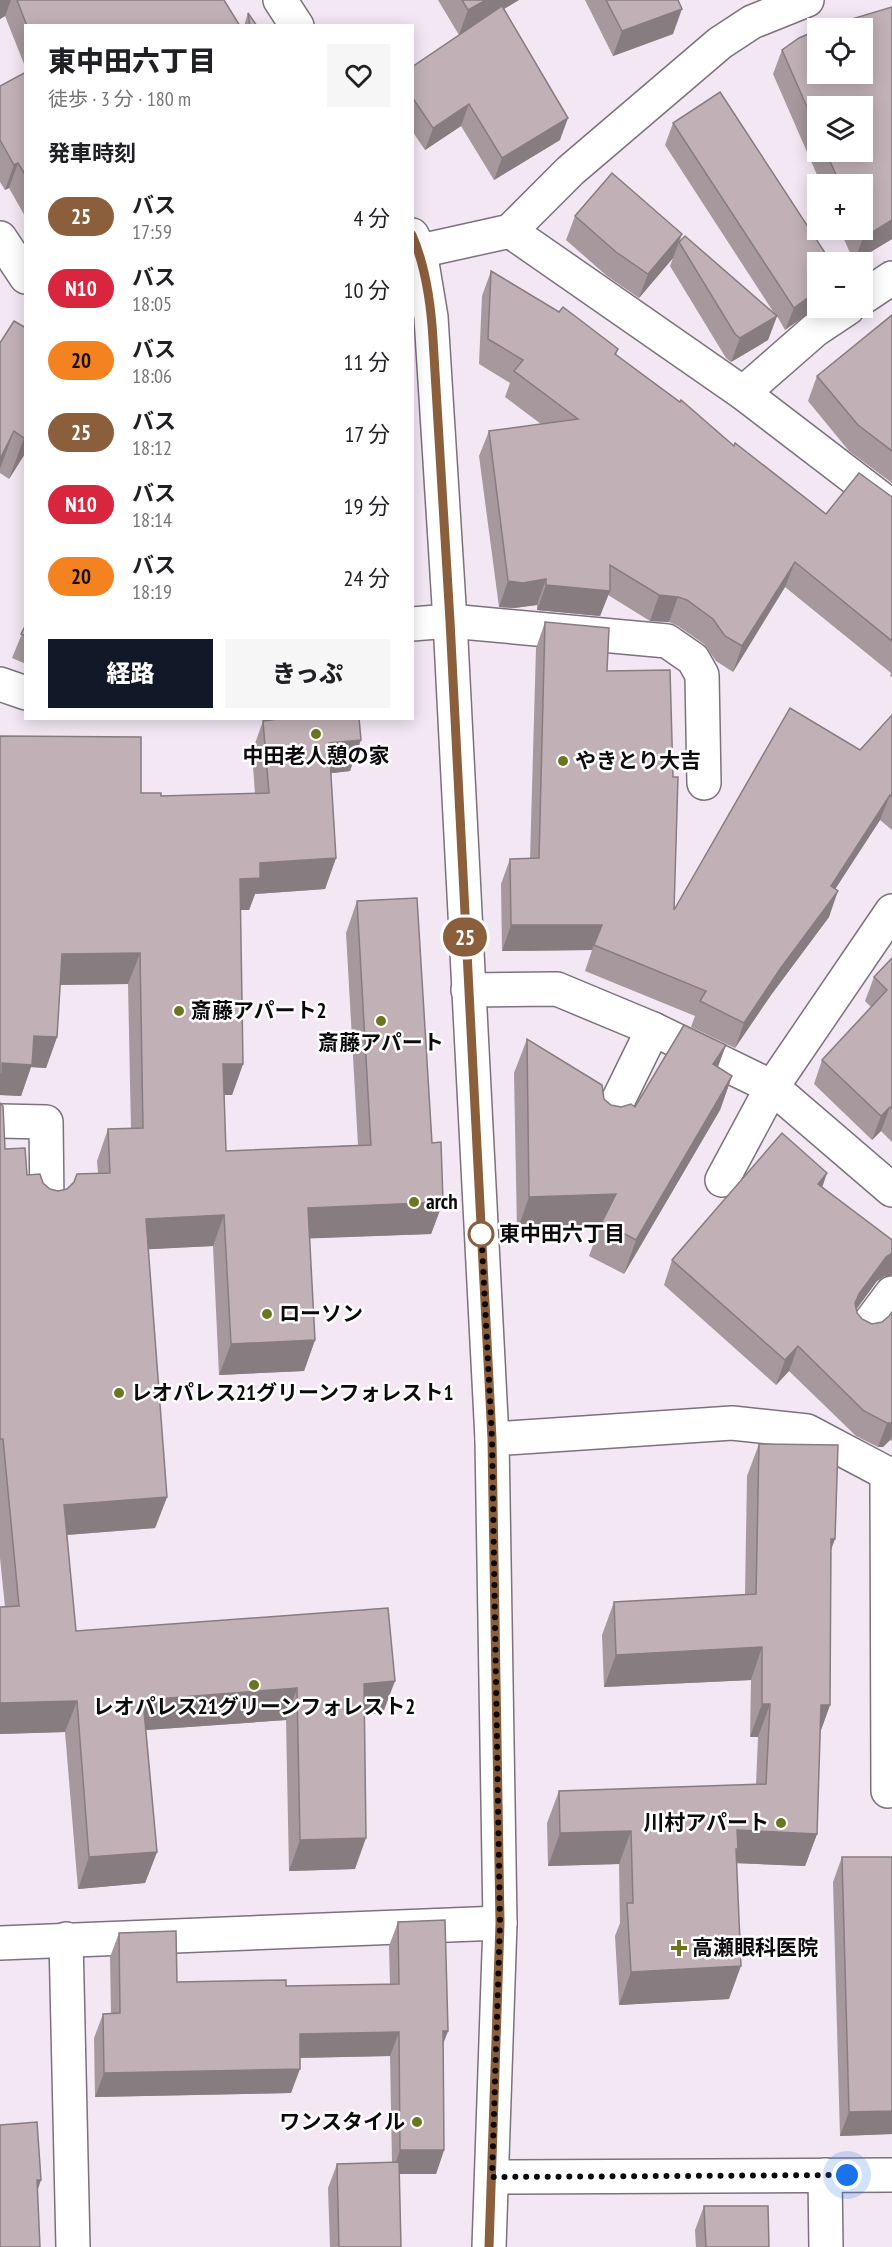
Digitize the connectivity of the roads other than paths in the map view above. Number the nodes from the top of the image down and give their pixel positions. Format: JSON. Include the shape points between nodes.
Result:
{"nodes":[{"id":1,"x":280,"y":0,"type":"edge"},
{"id":2,"x":807,"y":0,"type":"edge"},
{"id":3,"x":764,"y":11,"type":"edge"},
{"id":4,"x":296,"y":24,"type":"edge"},
{"id":5,"x":510,"y":231,"type":"junction"},
{"id":6,"x":0,"y":238,"type":"edge"},
{"id":7,"x":416,"y":243,"type":"edge"},
{"id":8,"x":24,"y":274,"type":"edge"},
{"id":9,"x":892,"y":278,"type":"edge"},
{"id":10,"x":873,"y":290,"type":"edge"},
{"id":11,"x":833,"y":318,"type":"edge"},
{"id":12,"x":743,"y":393,"type":"junction"},
{"id":13,"x":892,"y":507,"type":"edge"},
{"id":14,"x":450,"y":621,"type":"junction"},
{"id":15,"x":414,"y":624,"type":"edge"},
{"id":16,"x":0,"y":684,"type":"edge"},
{"id":17,"x":24,"y":692,"type":"edge"},
{"id":18,"x":704,"y":783,"type":"dead end"},
{"id":19,"x":892,"y":911,"type":"edge"},
{"id":20,"x":468,"y":990,"type":"junction"},
{"id":21,"x":653,"y":1029,"type":"junction"},
{"id":22,"x":772,"y":1087,"type":"junction"},
{"id":23,"x":0,"y":1121,"type":"edge"},
{"id":24,"x":607,"y":1123,"type":"edge"},
{"id":25,"x":722,"y":1180,"type":"dead end"},
{"id":26,"x":892,"y":1190,"type":"edge"},
{"id":27,"x":47,"y":1204,"type":"edge"},
{"id":28,"x":892,"y":1293,"type":"edge"},
{"id":29,"x":865,"y":1329,"type":"edge"},
{"id":30,"x":492,"y":1439,"type":"junction"},
{"id":31,"x":890,"y":1475,"type":"edge"},
{"id":32,"x":888,"y":1791,"type":"dead end"},
{"id":33,"x":500,"y":1923,"type":"junction"},
{"id":34,"x":66,"y":1940,"type":"junction"},
{"id":35,"x":0,"y":1943,"type":"edge"},
{"id":36,"x":825,"y":2175,"type":"junction"},
{"id":37,"x":892,"y":2175,"type":"edge"},
{"id":38,"x":492,"y":2177,"type":"junction"},
{"id":39,"x":73,"y":2247,"type":"edge"},
{"id":40,"x":489,"y":2247,"type":"edge"},
{"id":41,"x":826,"y":2247,"type":"edge"}],
"edges":[{"from":1,"to":4,"type":"street"},
{"from":2,"to":3,"type":"street"},
{"from":3,"to":5,"type":"street","via":[[720,43],[579,164]]},
{"from":5,"to":7,"type":"street"},
{"from":5,"to":12,"type":"street"},
{"from":6,"to":8,"type":"street"},
{"from":7,"to":14,"type":"street","via":[[431,317]]},
{"from":9,"to":10,"type":"street"},
{"from":11,"to":12,"type":"street"},
{"from":12,"to":13,"type":"street"},
{"from":14,"to":15,"type":"street"},
{"from":14,"to":18,"type":"street","via":[[667,641],[693,659],[702,675]]},
{"from":14,"to":20,"type":"street"},
{"from":16,"to":17,"type":"street"},
{"from":19,"to":22,"type":"street"},
{"from":20,"to":21,"type":"street","via":[[558,989]]},
{"from":20,"to":30,"type":"street"},
{"from":21,"to":22,"type":"street"},
{"from":21,"to":24,"type":"street"},
{"from":22,"to":25,"type":"street"},
{"from":22,"to":26,"type":"street"},
{"from":23,"to":27,"type":"street","via":[[46,1122]]},
{"from":28,"to":29,"type":"street"},
{"from":30,"to":31,"type":"street","via":[[732,1423],[807,1431]]},
{"from":30,"to":33,"type":"street"},
{"from":31,"to":32,"type":"street"},
{"from":33,"to":34,"type":"street"},
{"from":33,"to":38,"type":"street"},
{"from":34,"to":35,"type":"street"},
{"from":34,"to":39,"type":"street"},
{"from":36,"to":37,"type":"street"},
{"from":36,"to":38,"type":"street"},
{"from":36,"to":41,"type":"street"},
{"from":38,"to":40,"type":"street"}]}
